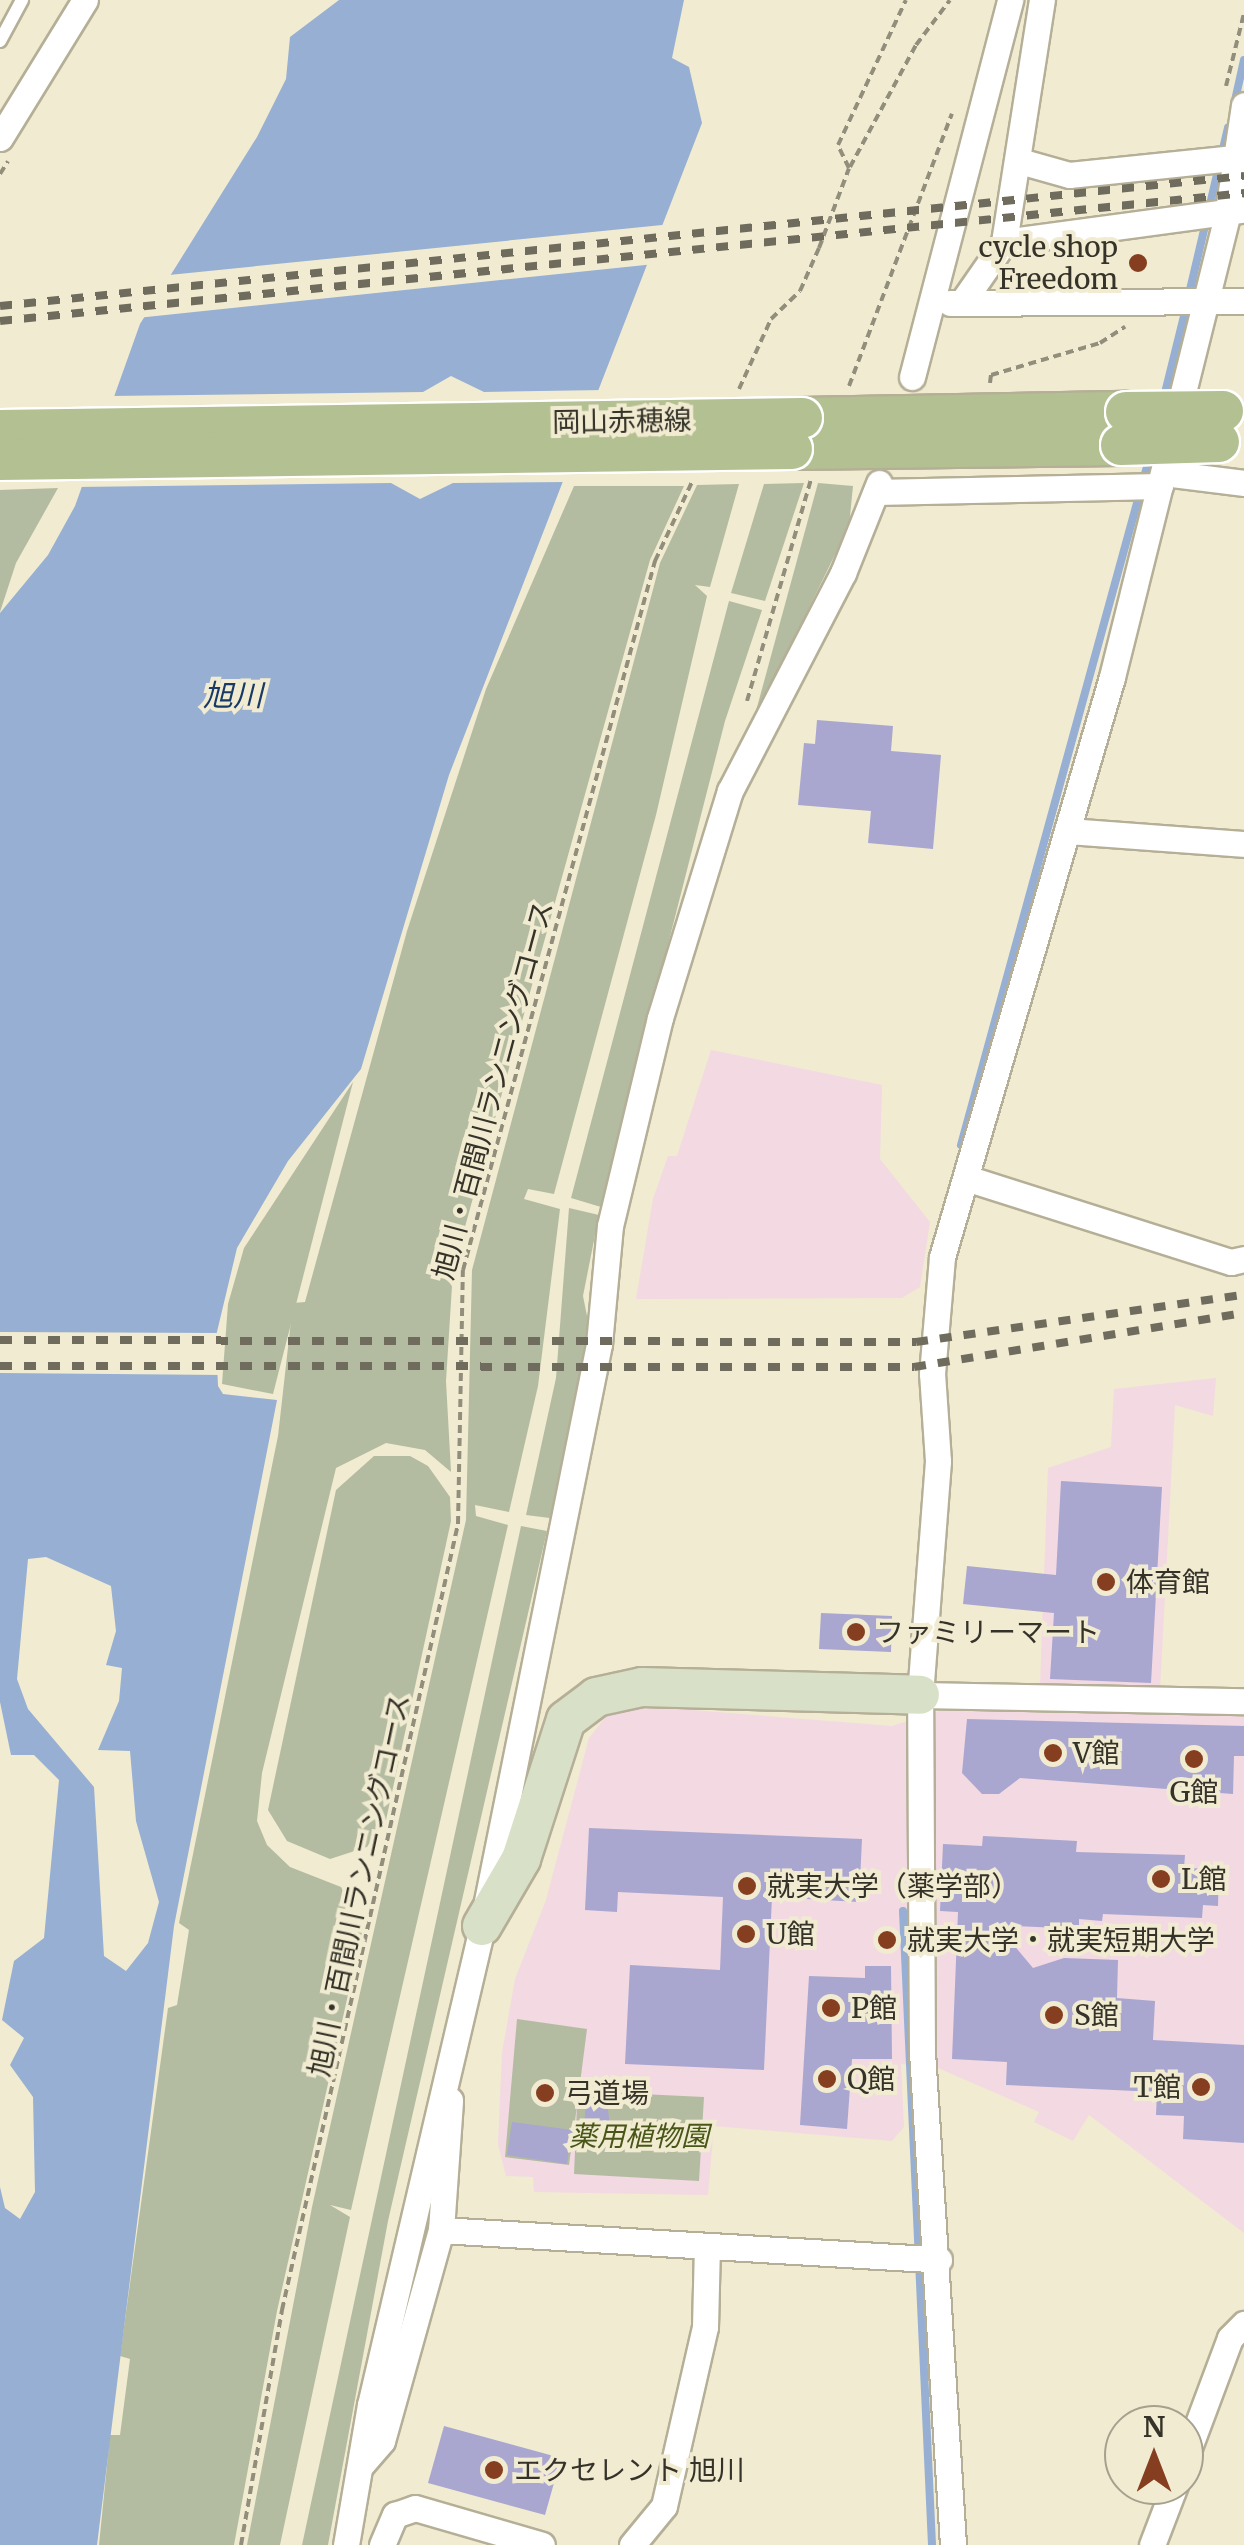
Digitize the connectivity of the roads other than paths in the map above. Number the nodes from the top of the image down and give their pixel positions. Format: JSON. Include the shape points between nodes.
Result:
{"nodes":[{"id":1,"x":22,"y":0,"type":"edge"},
{"id":2,"x":85,"y":0,"type":"edge"},
{"id":3,"x":1010,"y":0,"type":"edge"},
{"id":4,"x":1042,"y":0,"type":"edge"},
{"id":5,"x":0,"y":41,"type":"edge"},
{"id":6,"x":1244,"y":105,"type":"edge"},
{"id":7,"x":0,"y":138,"type":"edge"},
{"id":8,"x":1230,"y":158,"type":"edge"},
{"id":9,"x":1022,"y":162,"type":"junction"},
{"id":10,"x":1220,"y":212,"type":"edge"},
{"id":11,"x":1004,"y":242,"type":"junction"},
{"id":12,"x":963,"y":301,"type":"junction"},
{"id":13,"x":1244,"y":301,"type":"edge"},
{"id":14,"x":1192,"y":303,"type":"junction"},
{"id":15,"x":930,"y":305,"type":"junction"},
{"id":16,"x":912,"y":377,"type":"dead end"},
{"id":17,"x":1232,"y":427,"type":"edge"},
{"id":18,"x":0,"y":430,"type":"edge"},
{"id":19,"x":803,"y":446,"type":"junction"},
{"id":20,"x":0,"y":460,"type":"edge"},
{"id":21,"x":1244,"y":482,"type":"edge"},
{"id":22,"x":1152,"y":483,"type":"junction"},
{"id":23,"x":1067,"y":831,"type":"junction"},
{"id":24,"x":1244,"y":844,"type":"edge"},
{"id":25,"x":966,"y":1178,"type":"junction"},
{"id":26,"x":1244,"y":1258,"type":"edge"},
{"id":27,"x":920,"y":1695,"type":"junction"},
{"id":28,"x":1244,"y":1702,"type":"edge"},
{"id":29,"x":482,"y":1926,"type":"junction"},
{"id":30,"x":446,"y":2061,"type":"junction"},
{"id":31,"x":441,"y":2230,"type":"junction"},
{"id":32,"x":707,"y":2247,"type":"junction"},
{"id":33,"x":923,"y":2259,"type":"junction"},
{"id":34,"x":1244,"y":2324,"type":"edge"},
{"id":35,"x":1204,"y":2407,"type":"edge"},
{"id":36,"x":359,"y":2467,"type":"junction"},
{"id":37,"x":1167,"y":2505,"type":"edge"},
{"id":38,"x":346,"y":2545,"type":"edge"},
{"id":39,"x":382,"y":2545,"type":"edge"},
{"id":40,"x":542,"y":2545,"type":"edge"},
{"id":41,"x":632,"y":2545,"type":"edge"},
{"id":42,"x":953,"y":2545,"type":"edge"},
{"id":43,"x":1152,"y":2545,"type":"edge"}],
"edges":[{"from":1,"to":5,"type":"lane"},
{"from":2,"to":7,"type":"street"},
{"from":3,"to":15,"type":"street"},
{"from":4,"to":9,"type":"street","via":[[1023,98]]},
{"from":6,"to":8,"type":"street"},
{"from":8,"to":9,"type":"street","via":[[1069,175]]},
{"from":8,"to":10,"type":"street"},
{"from":9,"to":11,"type":"street","via":[[1009,184]]},
{"from":10,"to":11,"type":"street"},
{"from":10,"to":14,"type":"street"},
{"from":11,"to":12,"type":"street"},
{"from":12,"to":14,"type":"street"},
{"from":12,"to":15,"type":"street"},
{"from":13,"to":14,"type":"street"},
{"from":14,"to":22,"type":"street"},
{"from":15,"to":16,"type":"street"},
{"from":17,"to":19,"type":"main road","name":"岡山赤穂線","bridge":true},
{"from":18,"to":19,"type":"main road","name":"岡山赤穂線","bridge":true},
{"from":19,"to":20,"type":"main road","name":"岡山赤穂線","bridge":true},
{"from":21,"to":22,"type":"street"},
{"from":22,"to":23,"type":"street"},
{"from":22,"to":29,"type":"street","via":[[877,488],[730,791],[660,1018],[610,1226],[597,1356]]},
{"from":23,"to":24,"type":"street"},
{"from":23,"to":25,"type":"street"},
{"from":25,"to":26,"type":"street","via":[[1231,1262]]},
{"from":25,"to":27,"type":"street","via":[[942,1256],[935,1326],[938,1461]]},
{"from":27,"to":28,"type":"street"},
{"from":27,"to":29,"type":"street","via":[[642,1687],[596,1697],[566,1720],[521,1858]]},
{"from":27,"to":33,"type":"street"},
{"from":29,"to":30,"type":"street"},
{"from":30,"to":31,"type":"street"},
{"from":30,"to":36,"type":"street"},
{"from":31,"to":32,"type":"street"},
{"from":31,"to":36,"type":"street","via":[[382,2441]]},
{"from":32,"to":33,"type":"street"},
{"from":32,"to":41,"type":"street","via":[[705,2327],[664,2506]]},
{"from":33,"to":42,"type":"street"},
{"from":34,"to":35,"type":"street","via":[[1230,2338]]},
{"from":36,"to":38,"type":"street"},
{"from":37,"to":43,"type":"street"},
{"from":39,"to":40,"type":"street","via":[[395,2516],[415,2508]]}]}
